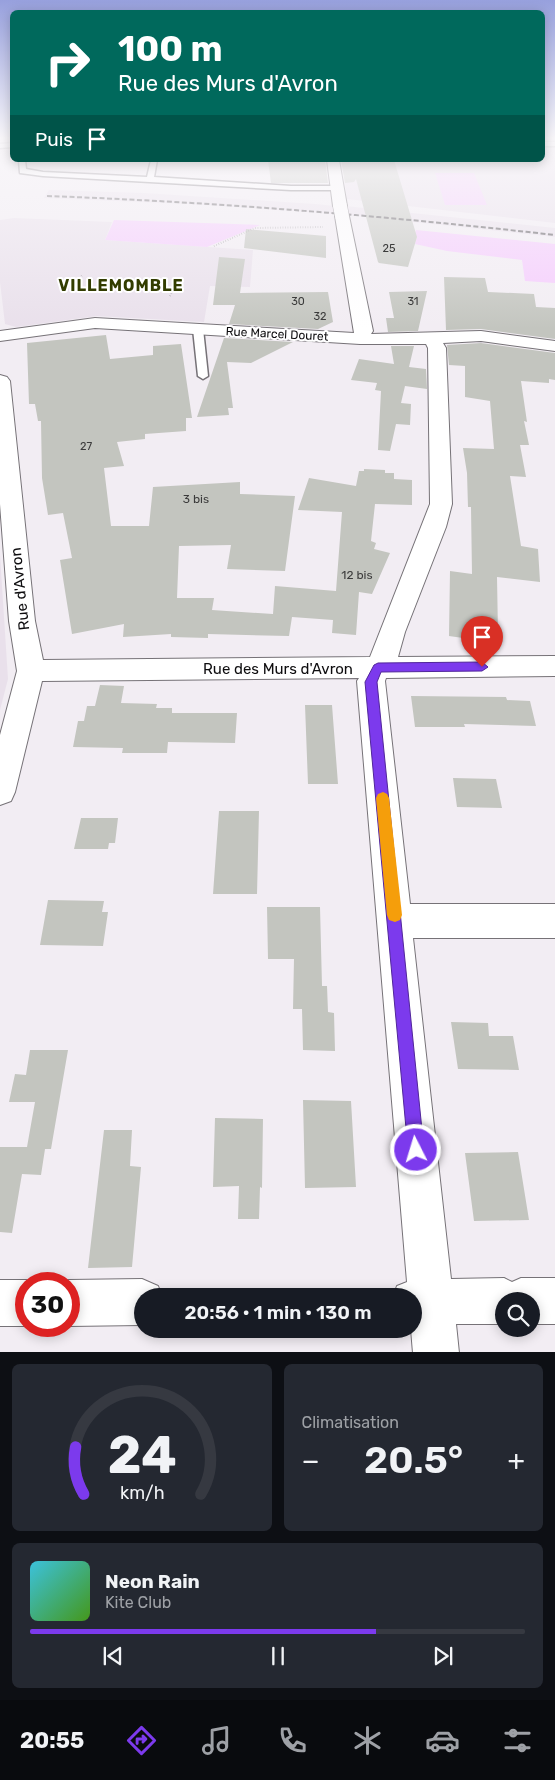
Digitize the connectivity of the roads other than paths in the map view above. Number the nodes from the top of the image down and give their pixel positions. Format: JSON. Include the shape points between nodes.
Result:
{"nodes":[{"id":1,"x":340,"y":202,"type":"edge"},
{"id":2,"x":198,"y":329,"type":"junction"},
{"id":3,"x":0,"y":336,"type":"edge"},
{"id":4,"x":431,"y":337,"type":"junction"},
{"id":5,"x":360,"y":339,"type":"junction"},
{"id":6,"x":555,"y":346,"type":"edge"},
{"id":7,"x":203,"y":376,"type":"dead end"},
{"id":8,"x":0,"y":381,"type":"edge"},
{"id":9,"x":555,"y":666,"type":"edge"},
{"id":10,"x":378,"y":668,"type":"junction"},
{"id":11,"x":32,"y":670,"type":"junction"},
{"id":12,"x":0,"y":792,"type":"edge"},
{"id":13,"x":555,"y":920,"type":"edge"},
{"id":14,"x":395,"y":922,"type":"junction"},
{"id":15,"x":421,"y":1288,"type":"edge"},
{"id":16,"x":495,"y":1301,"type":"edge"},
{"id":17,"x":540,"y":1301,"type":"edge"},
{"id":18,"x":555,"y":1301,"type":"edge"},
{"id":19,"x":134,"y":1302,"type":"edge"},
{"id":20,"x":422,"y":1302,"type":"edge"},
{"id":21,"x":0,"y":1303,"type":"edge"},
{"id":22,"x":15,"y":1303,"type":"edge"},
{"id":23,"x":80,"y":1303,"type":"edge"},
{"id":24,"x":436,"y":1352,"type":"edge"}],
"edges":[{"from":1,"to":5,"type":"street","via":[[364,331]]},
{"from":2,"to":3,"type":"street","name":"Rue Marcel Douret","via":[[95,323]]},
{"from":2,"to":5,"type":"street","name":"Rue Marcel Douret"},
{"from":2,"to":7,"type":"lane"},
{"from":4,"to":5,"type":"street","name":"Rue Marcel Douret"},
{"from":4,"to":6,"type":"street","name":"Rue Marcel Douret","via":[[481,336]]},
{"from":4,"to":10,"type":"street","via":[[436,348],[441,504]]},
{"from":8,"to":11,"type":"street","name":"Rue d'Avron","via":[[22,621]]},
{"from":9,"to":10,"type":"street","name":"Rue des Murs d'Avron"},
{"from":10,"to":11,"type":"street","name":"Rue des Murs d'Avron"},
{"from":10,"to":14,"type":"street","via":[[371,682]]},
{"from":11,"to":12,"type":"street","name":"Rue d'Avron"},
{"from":13,"to":14,"type":"street"},
{"from":14,"to":15,"type":"street"},
{"from":16,"to":20,"type":"street"},
{"from":17,"to":18,"type":"street"},
{"from":19,"to":23,"type":"street"},
{"from":20,"to":24,"type":"street"},
{"from":21,"to":22,"type":"street"}]}
